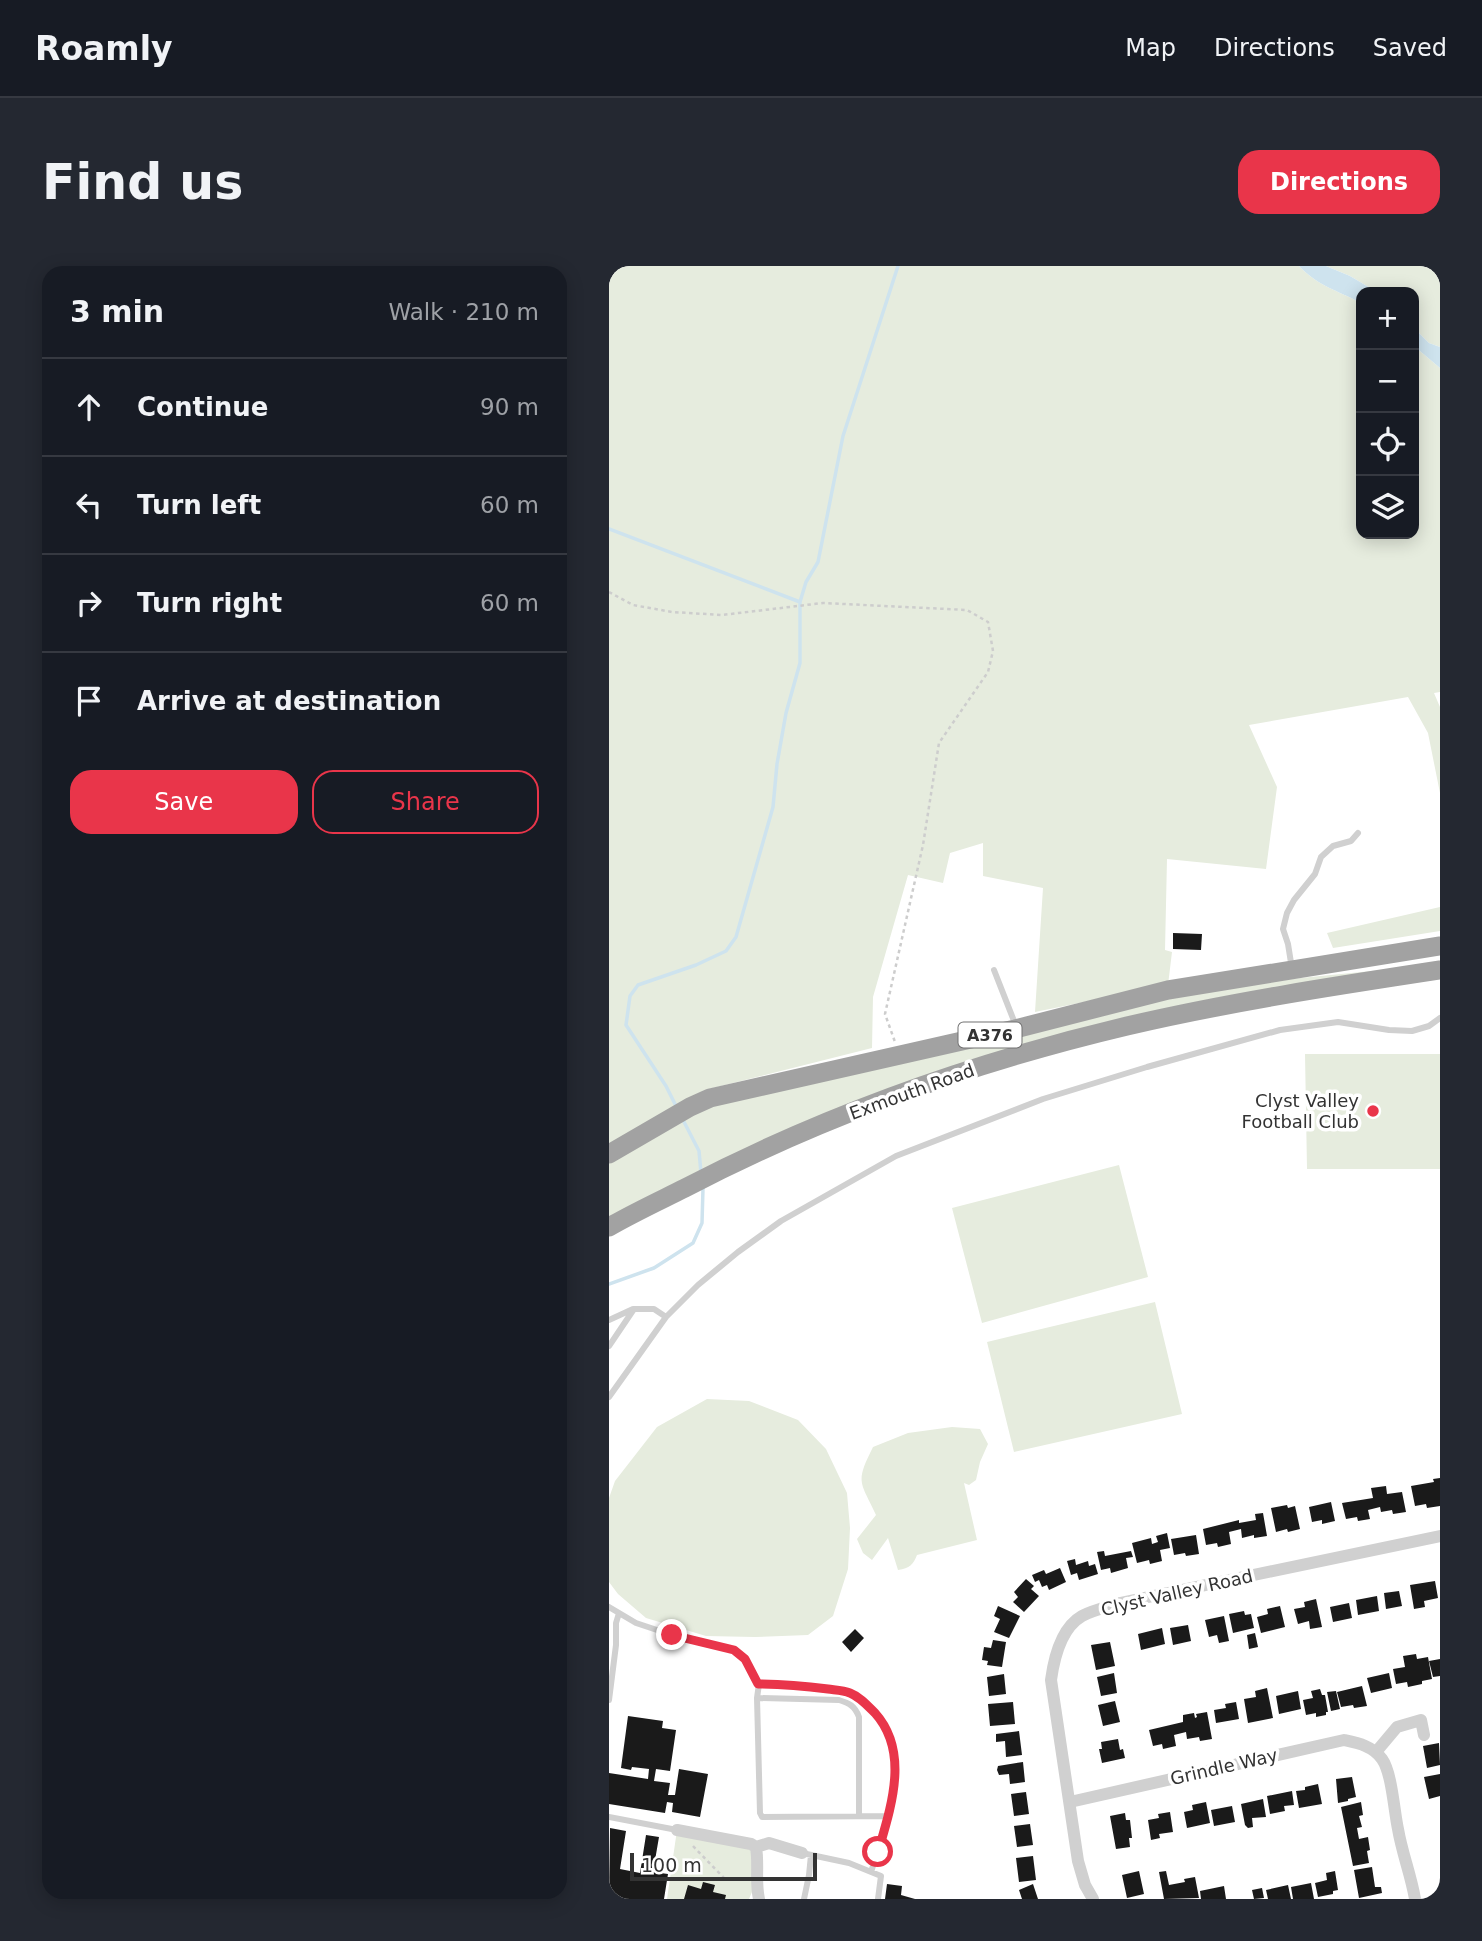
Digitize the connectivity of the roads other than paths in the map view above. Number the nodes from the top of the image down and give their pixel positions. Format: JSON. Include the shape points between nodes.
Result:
{"nodes":[{"id":1,"x":1358,"y":833,"type":"dead end"},
{"id":2,"x":1439,"y":952,"type":"edge"},
{"id":3,"x":994,"y":970,"type":"dead end"},
{"id":4,"x":1440,"y":970,"type":"edge"},
{"id":5,"x":1292,"y":971,"type":"junction"},
{"id":6,"x":1440,"y":1018,"type":"edge"},
{"id":7,"x":1015,"y":1029,"type":"junction"},
{"id":8,"x":1021,"y":1054,"type":"junction"},
{"id":9,"x":609,"y":1154,"type":"edge"},
{"id":10,"x":609,"y":1227,"type":"edge"},
{"id":11,"x":634,"y":1309,"type":"junction"},
{"id":12,"x":666,"y":1317,"type":"junction"},
{"id":13,"x":609,"y":1320,"type":"edge"},
{"id":14,"x":609,"y":1346,"type":"edge"},
{"id":15,"x":609,"y":1397,"type":"edge"},
{"id":16,"x":1440,"y":1536,"type":"edge"},
{"id":17,"x":609,"y":1607,"type":"edge"},
{"id":18,"x":619,"y":1613,"type":"junction"},
{"id":19,"x":758,"y":1684,"type":"junction"},
{"id":20,"x":757,"y":1698,"type":"junction"},
{"id":21,"x":609,"y":1700,"type":"edge"},
{"id":22,"x":1424,"y":1735,"type":"dead end"},
{"id":23,"x":1375,"y":1752,"type":"junction"},
{"id":24,"x":1070,"y":1802,"type":"junction"},
{"id":25,"x":859,"y":1816,"type":"junction"},
{"id":26,"x":889,"y":1816,"type":"junction"},
{"id":27,"x":609,"y":1817,"type":"edge"},
{"id":28,"x":677,"y":1830,"type":"joint"},
{"id":29,"x":756,"y":1847,"type":"junction"},
{"id":30,"x":806,"y":1854,"type":"junction"},
{"id":31,"x":871,"y":1872,"type":"junction"},
{"id":32,"x":759,"y":1899,"type":"edge"},
{"id":33,"x":804,"y":1899,"type":"edge"},
{"id":34,"x":877,"y":1899,"type":"edge"},
{"id":35,"x":1093,"y":1899,"type":"edge"},
{"id":36,"x":1415,"y":1899,"type":"edge"}],
"edges":[{"from":1,"to":5,"type":"lane","via":[[1321,857],[1315,874],[1287,913],[1283,929]]},
{"from":2,"to":5,"type":"highway","name":"Exmouth Road","number":"A376"},
{"from":3,"to":7,"type":"lane"},
{"from":4,"to":8,"type":"highway","name":"Exmouth Road","number":"A376","via":[[1211,1009]]},
{"from":5,"to":7,"type":"highway","name":"Exmouth Road","number":"A376","via":[[1167,990]]},
{"from":6,"to":12,"type":"lane","via":[[1412,1031],[1338,1022],[1280,1030],[1043,1099],[897,1156],[781,1221],[698,1285]]},
{"from":7,"to":8,"type":"lane"},
{"from":7,"to":9,"type":"highway","name":"Exmouth Road","number":"A376","via":[[710,1097]]},
{"from":8,"to":10,"type":"highway","name":"Exmouth Road","number":"A376","via":[[853,1112],[715,1172]]},
{"from":11,"to":12,"type":"lane","via":[[654,1309]]},
{"from":11,"to":13,"type":"lane"},
{"from":11,"to":14,"type":"lane"},
{"from":12,"to":15,"type":"lane"},
{"from":16,"to":24,"type":"street","name":"Clyst Valley Road","via":[[1120,1603],[1082,1616],[1061,1644],[1051,1680]]},
{"from":17,"to":18,"type":"lane"},
{"from":18,"to":19,"type":"lane","via":[[672,1635],[734,1650],[745,1659]]},
{"from":18,"to":21,"type":"lane"},
{"from":19,"to":20,"type":"lane"},
{"from":19,"to":26,"type":"lane","via":[[795,1684],[848,1692],[862,1699],[880,1719],[895,1755]]},
{"from":20,"to":25,"type":"lane","via":[[839,1700],[857,1711]]},
{"from":20,"to":25,"type":"lane","via":[[762,1817]]},
{"from":22,"to":23,"type":"street","via":[[1420,1715],[1397,1727]]},
{"from":23,"to":24,"type":"street","name":"Grindle Way","via":[[1344,1740]]},
{"from":23,"to":36,"type":"street","via":[[1388,1770]]},
{"from":24,"to":35,"type":"street","name":"Clyst Valley Road","via":[[1078,1861]]},
{"from":25,"to":26,"type":"lane"},
{"from":26,"to":31,"type":"lane"},
{"from":27,"to":28,"type":"lane"},
{"from":28,"to":29,"type":"street"},
{"from":29,"to":30,"type":"street","via":[[769,1843]]},
{"from":29,"to":32,"type":"street"},
{"from":30,"to":31,"type":"lane"},
{"from":30,"to":33,"type":"lane"},
{"from":31,"to":34,"type":"lane","via":[[881,1876]]}]}
